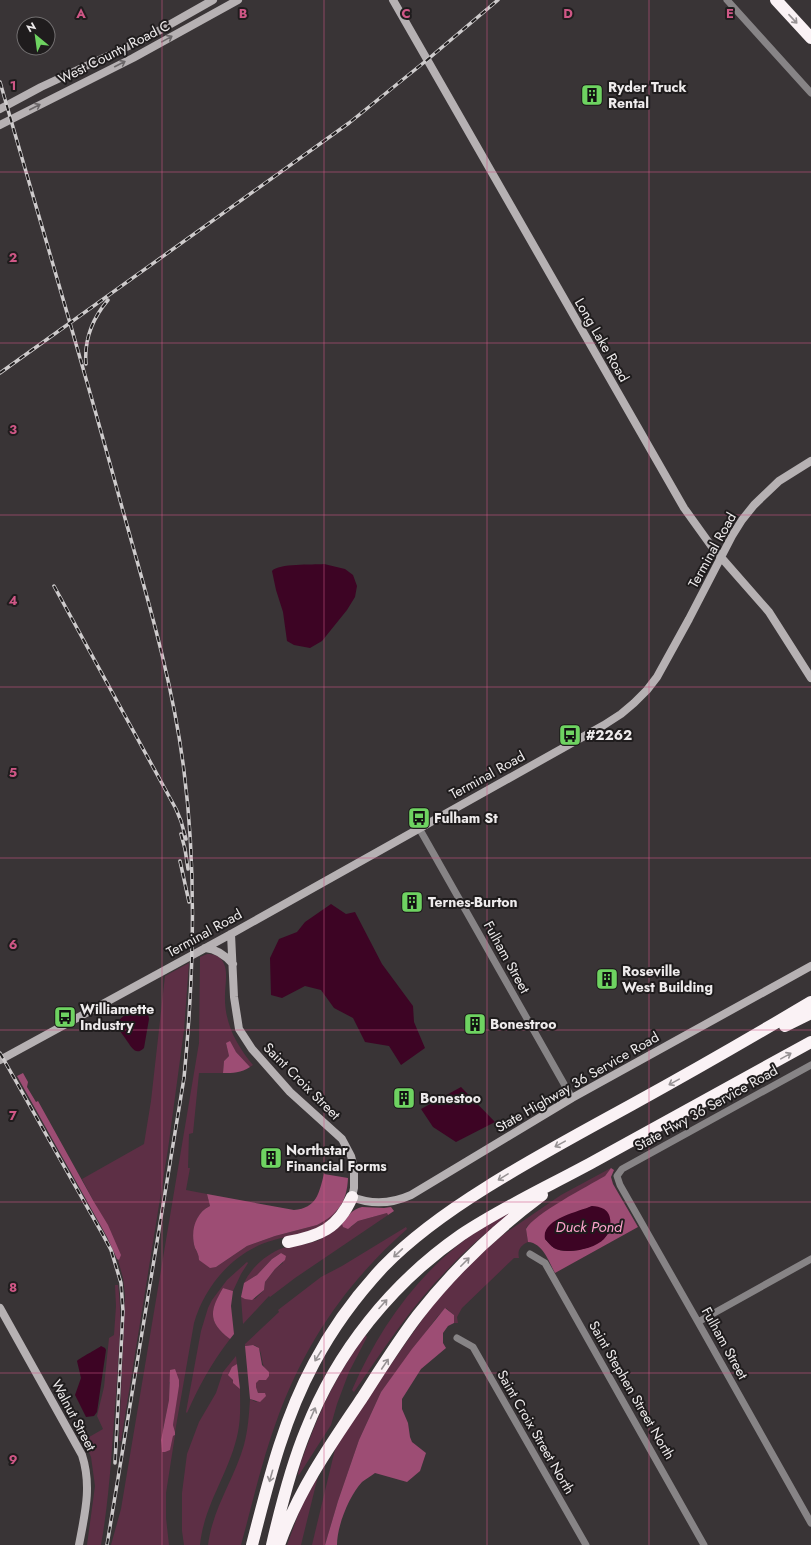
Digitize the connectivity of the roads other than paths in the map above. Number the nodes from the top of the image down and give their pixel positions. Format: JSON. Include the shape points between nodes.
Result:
{"nodes":[{"id":1,"x":213,"y":0,"type":"edge"},
{"id":2,"x":238,"y":0,"type":"edge"},
{"id":3,"x":393,"y":0,"type":"edge"},
{"id":4,"x":727,"y":0,"type":"edge"},
{"id":5,"x":776,"y":0,"type":"edge"},
{"id":6,"x":811,"y":38,"type":"edge"},
{"id":7,"x":127,"y":47,"type":"junction"},
{"id":8,"x":133,"y":58,"type":"junction"},
{"id":9,"x":811,"y":94,"type":"edge"},
{"id":10,"x":0,"y":109,"type":"edge"},
{"id":11,"x":0,"y":125,"type":"edge"},
{"id":12,"x":811,"y":461,"type":"edge"},
{"id":13,"x":721,"y":558,"type":"junction"},
{"id":14,"x":811,"y":678,"type":"edge"},
{"id":15,"x":419,"y":828,"type":"junction"},
{"id":16,"x":231,"y":934,"type":"junction"},
{"id":17,"x":205,"y":948,"type":"junction"},
{"id":18,"x":232,"y":964,"type":"junction"},
{"id":19,"x":811,"y":966,"type":"edge"},
{"id":20,"x":811,"y":1002,"type":"edge"},
{"id":21,"x":811,"y":1013,"type":"edge"},
{"id":22,"x":811,"y":1042,"type":"edge"},
{"id":23,"x":0,"y":1060,"type":"edge"},
{"id":24,"x":708,"y":1063,"type":"junction"},
{"id":25,"x":811,"y":1066,"type":"edge"},
{"id":26,"x":572,"y":1098,"type":"junction"},
{"id":27,"x":592,"y":1162,"type":"junction"},
{"id":28,"x":617,"y":1176,"type":"joint"},
{"id":29,"x":352,"y":1198,"type":"junction"},
{"id":30,"x":288,"y":1242,"type":"dead end"},
{"id":31,"x":530,"y":1254,"type":"dead end"},
{"id":32,"x":811,"y":1259,"type":"edge"},
{"id":33,"x":0,"y":1308,"type":"edge"},
{"id":34,"x":698,"y":1322,"type":"junction"},
{"id":35,"x":457,"y":1338,"type":"dead end"},
{"id":36,"x":811,"y":1523,"type":"edge"},
{"id":37,"x":79,"y":1545,"type":"edge"},
{"id":38,"x":252,"y":1545,"type":"edge"},
{"id":39,"x":272,"y":1545,"type":"edge"},
{"id":40,"x":278,"y":1545,"type":"edge"},
{"id":41,"x":586,"y":1545,"type":"edge"},
{"id":42,"x":704,"y":1545,"type":"edge"}],
"edges":[{"from":1,"to":7,"type":"street","name":"West County Road C"},
{"from":8,"to":2,"type":"street","name":"West County Road C","one_way":true},
{"from":3,"to":13,"type":"street","name":"Long Lake Road","via":[[684,508]]},
{"from":4,"to":9,"type":"street"},
{"from":5,"to":6,"type":"highway","one_way":true},
{"from":7,"to":8,"type":"street"},
{"from":7,"to":10,"type":"street","name":"West County Road C"},
{"from":11,"to":8,"type":"street","name":"West County Road C","one_way":true},
{"from":12,"to":13,"type":"street","name":"Terminal Road","via":[[779,481],[754,505]]},
{"from":13,"to":14,"type":"street","name":"Long Lake Road","via":[[769,612]]},
{"from":13,"to":15,"type":"street","name":"Terminal Road","via":[[667,660],[650,686],[634,703],[604,725]]},
{"from":15,"to":16,"type":"street","name":"Terminal Road"},
{"from":15,"to":26,"type":"street","name":"Fulham Street"},
{"from":16,"to":17,"type":"street","name":"Terminal Road"},
{"from":16,"to":18,"type":"street","name":"Saint Croix Street"},
{"from":17,"to":18,"type":"street","via":[[220,952]]},
{"from":17,"to":23,"type":"street","name":"Terminal Road"},
{"from":18,"to":29,"type":"street","name":"Saint Croix Street","via":[[239,1029],[252,1049],[285,1086],[342,1138],[352,1156],[354,1167]]},
{"from":19,"to":26,"type":"street","name":"State Highway 36 Service Road"},
{"from":20,"to":24,"type":"highway"},
{"from":21,"to":24,"type":"highway"},
{"from":27,"to":22,"type":"highway","one_way":true},
{"from":24,"to":38,"type":"highway","one_way":true,"via":[[536,1157],[464,1202],[420,1234],[384,1267],[365,1288],[332,1335],[300,1389],[279,1446]]},
{"from":25,"to":28,"type":"street","name":"State Hwy 36 Service Road","via":[[622,1169]]},
{"from":26,"to":29,"type":"street","name":"State Highway 36 Service Road","via":[[402,1199],[387,1203],[371,1203]]},
{"from":39,"to":27,"type":"highway","one_way":true,"via":[[298,1449],[318,1400],[344,1355],[381,1307],[418,1269],[462,1235],[499,1211]]},
{"from":40,"to":27,"type":"highway","one_way":true,"via":[[318,1462],[417,1316],[477,1249],[522,1210]]},
{"from":28,"to":34,"type":"street","name":"Fulham Street"},
{"from":29,"to":30,"type":"highway","via":[[342,1215],[328,1229],[309,1238]]},
{"from":31,"to":42,"type":"street","name":"Saint Stephen Street North","via":[[545,1263]]},
{"from":32,"to":34,"type":"street"},
{"from":33,"to":37,"type":"street","name":"Walnut Street","via":[[82,1454],[88,1484]]},
{"from":34,"to":36,"type":"street","name":"Fulham Street"},
{"from":35,"to":41,"type":"street","name":"Saint Croix Street North","via":[[473,1347]]}]}
